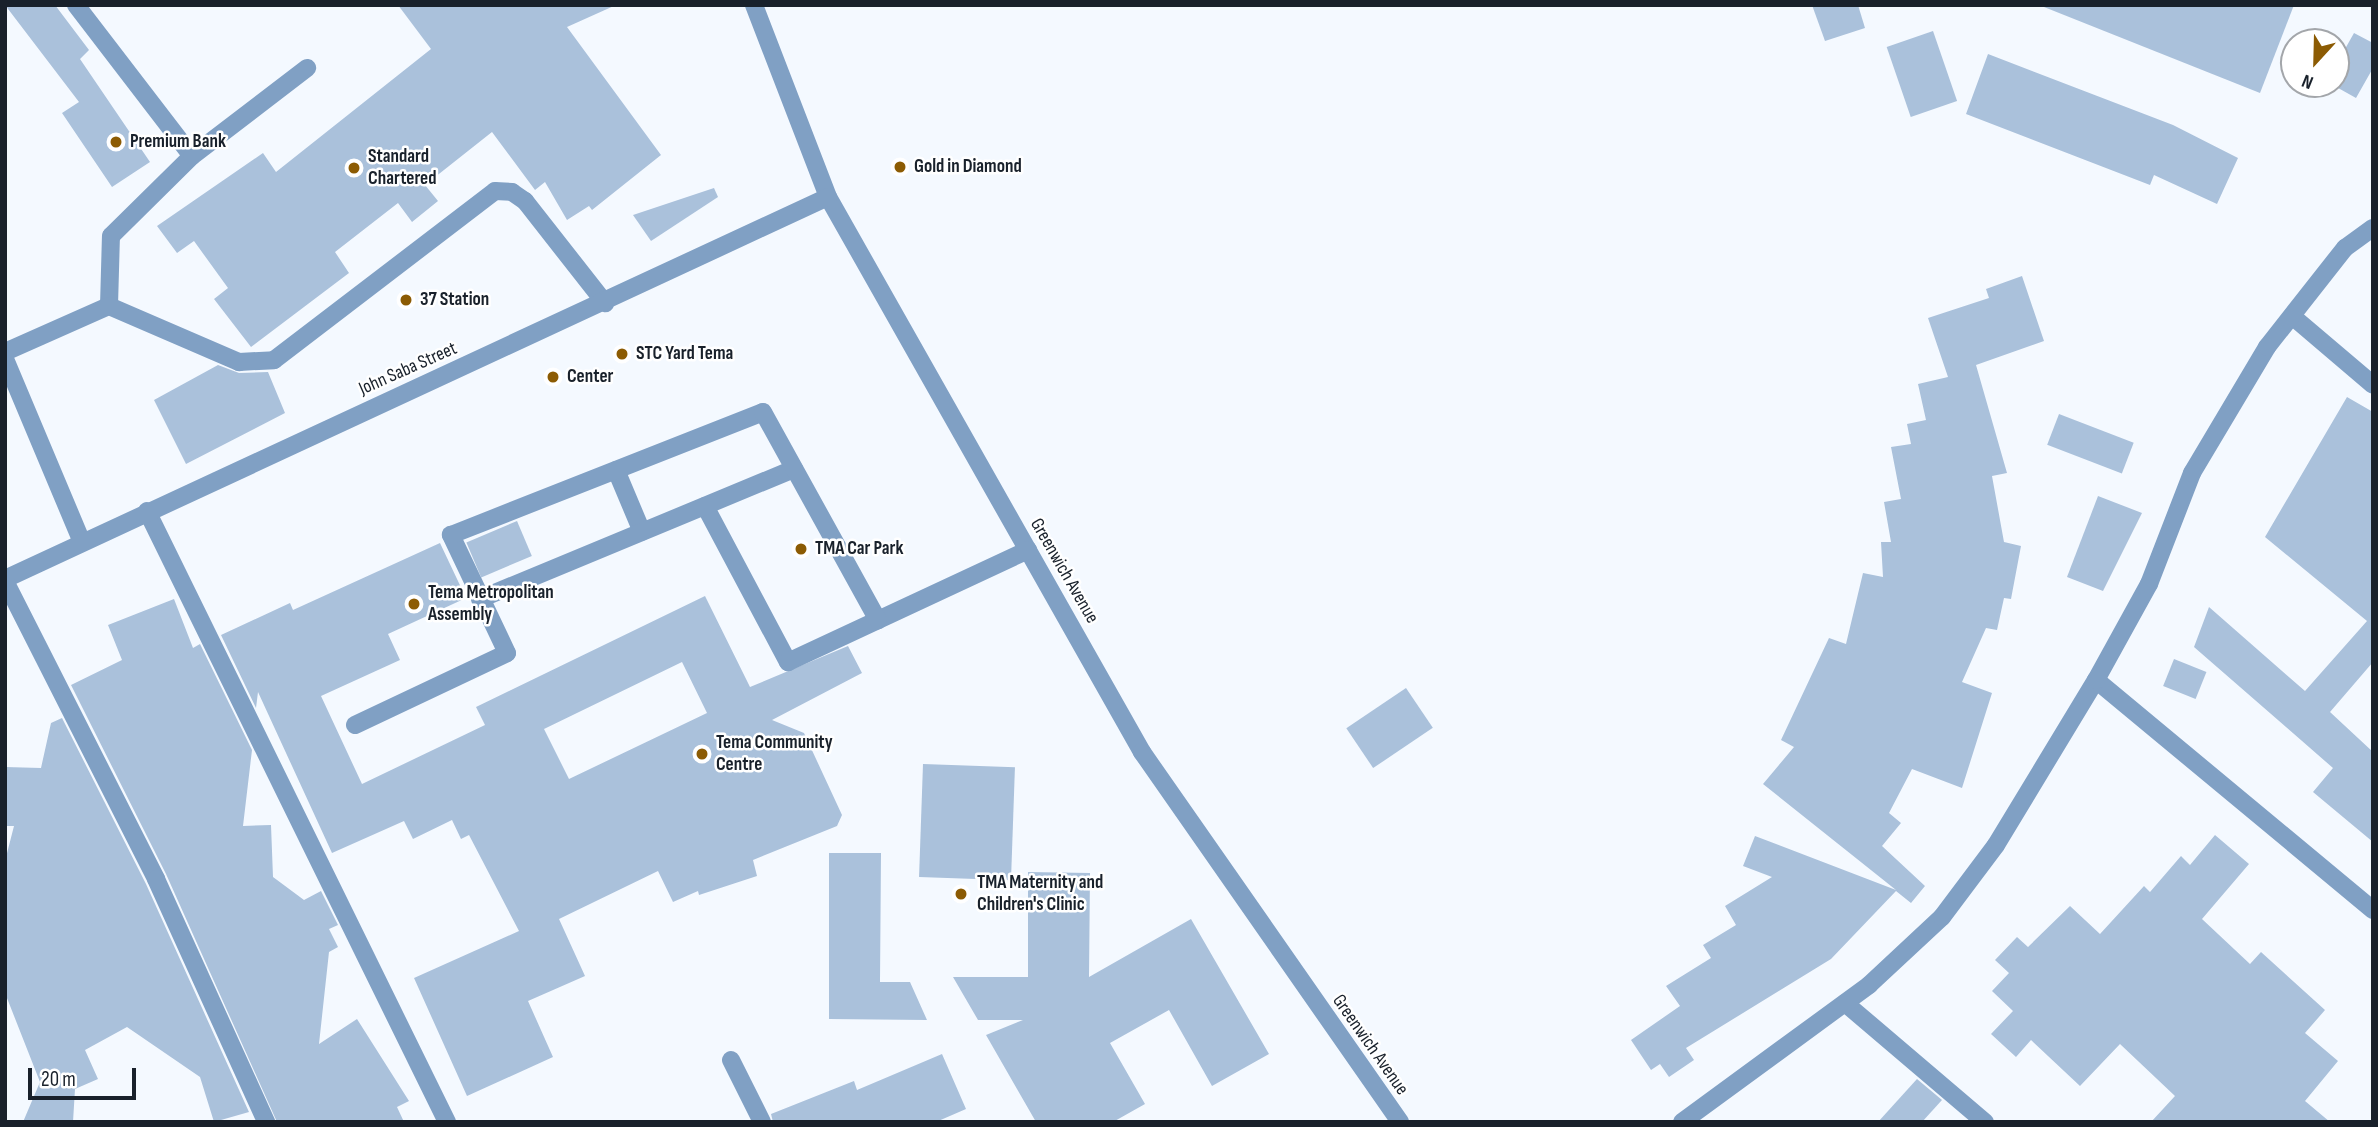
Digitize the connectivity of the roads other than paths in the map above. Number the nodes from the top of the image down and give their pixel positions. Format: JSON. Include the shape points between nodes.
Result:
{"nodes":[{"id":1,"x":76,"y":5,"type":"edge"},
{"id":2,"x":754,"y":5,"type":"edge"},
{"id":3,"x":307,"y":68,"type":"dead end"},
{"id":4,"x":192,"y":156,"type":"junction"},
{"id":5,"x":828,"y":197,"type":"junction"},
{"id":6,"x":2373,"y":228,"type":"edge"},
{"id":7,"x":605,"y":303,"type":"junction"},
{"id":8,"x":109,"y":306,"type":"junction"},
{"id":9,"x":2292,"y":316,"type":"junction"},
{"id":10,"x":5,"y":352,"type":"edge"},
{"id":11,"x":5,"y":359,"type":"edge"},
{"id":12,"x":2373,"y":385,"type":"edge"},
{"id":13,"x":794,"y":469,"type":"junction"},
{"id":14,"x":616,"y":470,"type":"junction"},
{"id":15,"x":705,"y":506,"type":"junction"},
{"id":16,"x":147,"y":511,"type":"junction"},
{"id":17,"x":642,"y":532,"type":"junction"},
{"id":18,"x":81,"y":540,"type":"junction"},
{"id":19,"x":1028,"y":550,"type":"junction"},
{"id":20,"x":5,"y":580,"type":"edge"},
{"id":21,"x":480,"y":599,"type":"junction"},
{"id":22,"x":878,"y":620,"type":"junction"},
{"id":23,"x":2096,"y":680,"type":"junction"},
{"id":24,"x":355,"y":724,"type":"dead end"},
{"id":25,"x":2373,"y":910,"type":"edge"},
{"id":26,"x":1845,"y":1003,"type":"junction"},
{"id":27,"x":731,"y":1060,"type":"dead end"},
{"id":28,"x":266,"y":1122,"type":"edge"},
{"id":29,"x":447,"y":1122,"type":"edge"},
{"id":30,"x":762,"y":1122,"type":"edge"},
{"id":31,"x":1400,"y":1122,"type":"edge"},
{"id":32,"x":1682,"y":1122,"type":"edge"},
{"id":33,"x":1985,"y":1122,"type":"edge"}],
"edges":[{"from":1,"to":4,"type":"street"},
{"from":2,"to":5,"type":"street","name":"Greenwich Avenue"},
{"from":3,"to":4,"type":"street"},
{"from":4,"to":8,"type":"street","via":[[111,236]]},
{"from":5,"to":7,"type":"street","name":"John Saba Street"},
{"from":5,"to":19,"type":"street","name":"Greenwich Avenue"},
{"from":6,"to":9,"type":"street","via":[[2345,248]]},
{"from":7,"to":8,"type":"street","via":[[525,201],[512,192],[495,191],[274,360],[226,358]]},
{"from":7,"to":16,"type":"street","name":"John Saba Street"},
{"from":8,"to":10,"type":"street"},
{"from":9,"to":12,"type":"street"},
{"from":9,"to":23,"type":"street","via":[[2267,347],[2192,473],[2149,584]]},
{"from":11,"to":18,"type":"street"},
{"from":13,"to":14,"type":"street","via":[[763,412]]},
{"from":13,"to":15,"type":"street"},
{"from":13,"to":22,"type":"street"},
{"from":14,"to":17,"type":"street"},
{"from":14,"to":21,"type":"street","via":[[452,535]]},
{"from":15,"to":17,"type":"street"},
{"from":15,"to":22,"type":"street","via":[[788,662]]},
{"from":16,"to":18,"type":"street","name":"John Saba Street"},
{"from":16,"to":29,"type":"street"},
{"from":17,"to":21,"type":"street"},
{"from":18,"to":20,"type":"street","name":"John Saba Street"},
{"from":19,"to":22,"type":"street"},
{"from":19,"to":31,"type":"street","name":"Greenwich Avenue","via":[[1142,752]]},
{"from":20,"to":28,"type":"street","via":[[156,878]]},
{"from":21,"to":24,"type":"street","via":[[507,653]]},
{"from":23,"to":25,"type":"street"},
{"from":23,"to":26,"type":"street","via":[[1996,845],[1942,917]]},
{"from":26,"to":32,"type":"street"},
{"from":26,"to":33,"type":"street"},
{"from":27,"to":30,"type":"street"}]}
